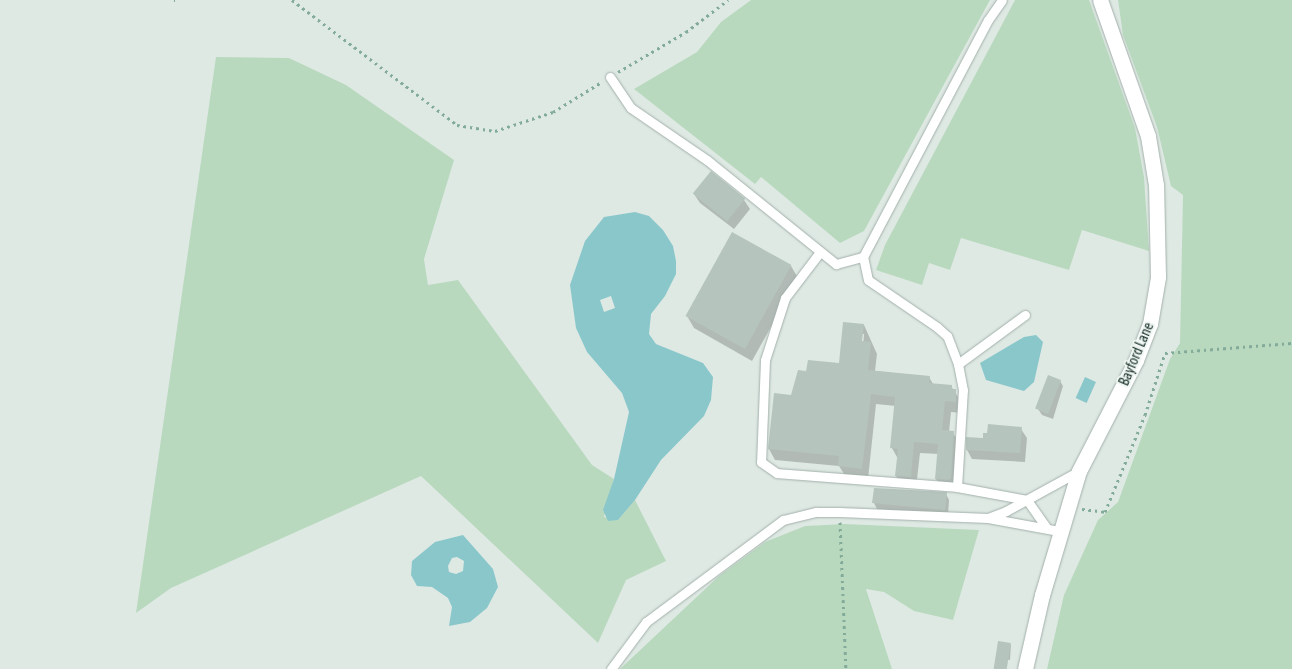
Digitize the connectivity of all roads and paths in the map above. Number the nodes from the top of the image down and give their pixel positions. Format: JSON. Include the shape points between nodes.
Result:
{"nodes":[{"id":1,"x":292,"y":0,"type":"edge"},
{"id":2,"x":728,"y":0,"type":"edge"},
{"id":3,"x":1002,"y":0,"type":"edge"},
{"id":4,"x":1100,"y":0,"type":"edge"},
{"id":5,"x":610,"y":77,"type":"junction"},
{"id":6,"x":820,"y":252,"type":"junction"},
{"id":7,"x":862,"y":257,"type":"junction"},
{"id":8,"x":1024,"y":315,"type":"dead end"},
{"id":9,"x":1292,"y":343,"type":"edge"},
{"id":10,"x":958,"y":364,"type":"junction"},
{"id":11,"x":1079,"y":471,"type":"junction"},
{"id":12,"x":957,"y":488,"type":"junction"},
{"id":13,"x":1027,"y":500,"type":"junction"},
{"id":14,"x":839,"y":512,"type":"junction"},
{"id":15,"x":1104,"y":512,"type":"dead end"},
{"id":16,"x":988,"y":518,"type":"junction"},
{"id":17,"x":1053,"y":530,"type":"junction"},
{"id":18,"x":611,"y":669,"type":"edge"},
{"id":19,"x":846,"y":669,"type":"edge"},
{"id":20,"x":1025,"y":669,"type":"edge"}],
"edges":[{"from":1,"to":5,"type":"path","via":[[457,125],[495,131],[553,112]]},
{"from":2,"to":5,"type":"path","via":[[686,32]]},
{"from":3,"to":7,"type":"lane","via":[[988,20]]},
{"from":4,"to":11,"type":"street","name":"Bayford Lane","via":[[1148,136],[1156,184],[1158,277],[1150,324],[1136,360]]},
{"from":5,"to":6,"type":"lane","via":[[630,108],[707,160]]},
{"from":6,"to":7,"type":"lane","via":[[836,264]]},
{"from":6,"to":12,"type":"lane","via":[[785,298],[765,360],[761,462],[777,473]]},
{"from":7,"to":10,"type":"lane","via":[[868,280],[937,326],[946,336]]},
{"from":8,"to":10,"type":"lane"},
{"from":9,"to":15,"type":"path","via":[[1166,352],[1145,415]]},
{"from":10,"to":12,"type":"lane","via":[[963,390]]},
{"from":11,"to":13,"type":"lane"},
{"from":11,"to":17,"type":"street","name":"Bayford Lane"},
{"from":12,"to":13,"type":"lane"},
{"from":13,"to":16,"type":"lane"},
{"from":13,"to":17,"type":"lane"},
{"from":14,"to":16,"type":"lane"},
{"from":14,"to":18,"type":"lane","via":[[816,512],[783,520],[646,622]]},
{"from":14,"to":19,"type":"path"},
{"from":16,"to":17,"type":"lane"},
{"from":17,"to":20,"type":"street","name":"Bayford Lane"}]}
